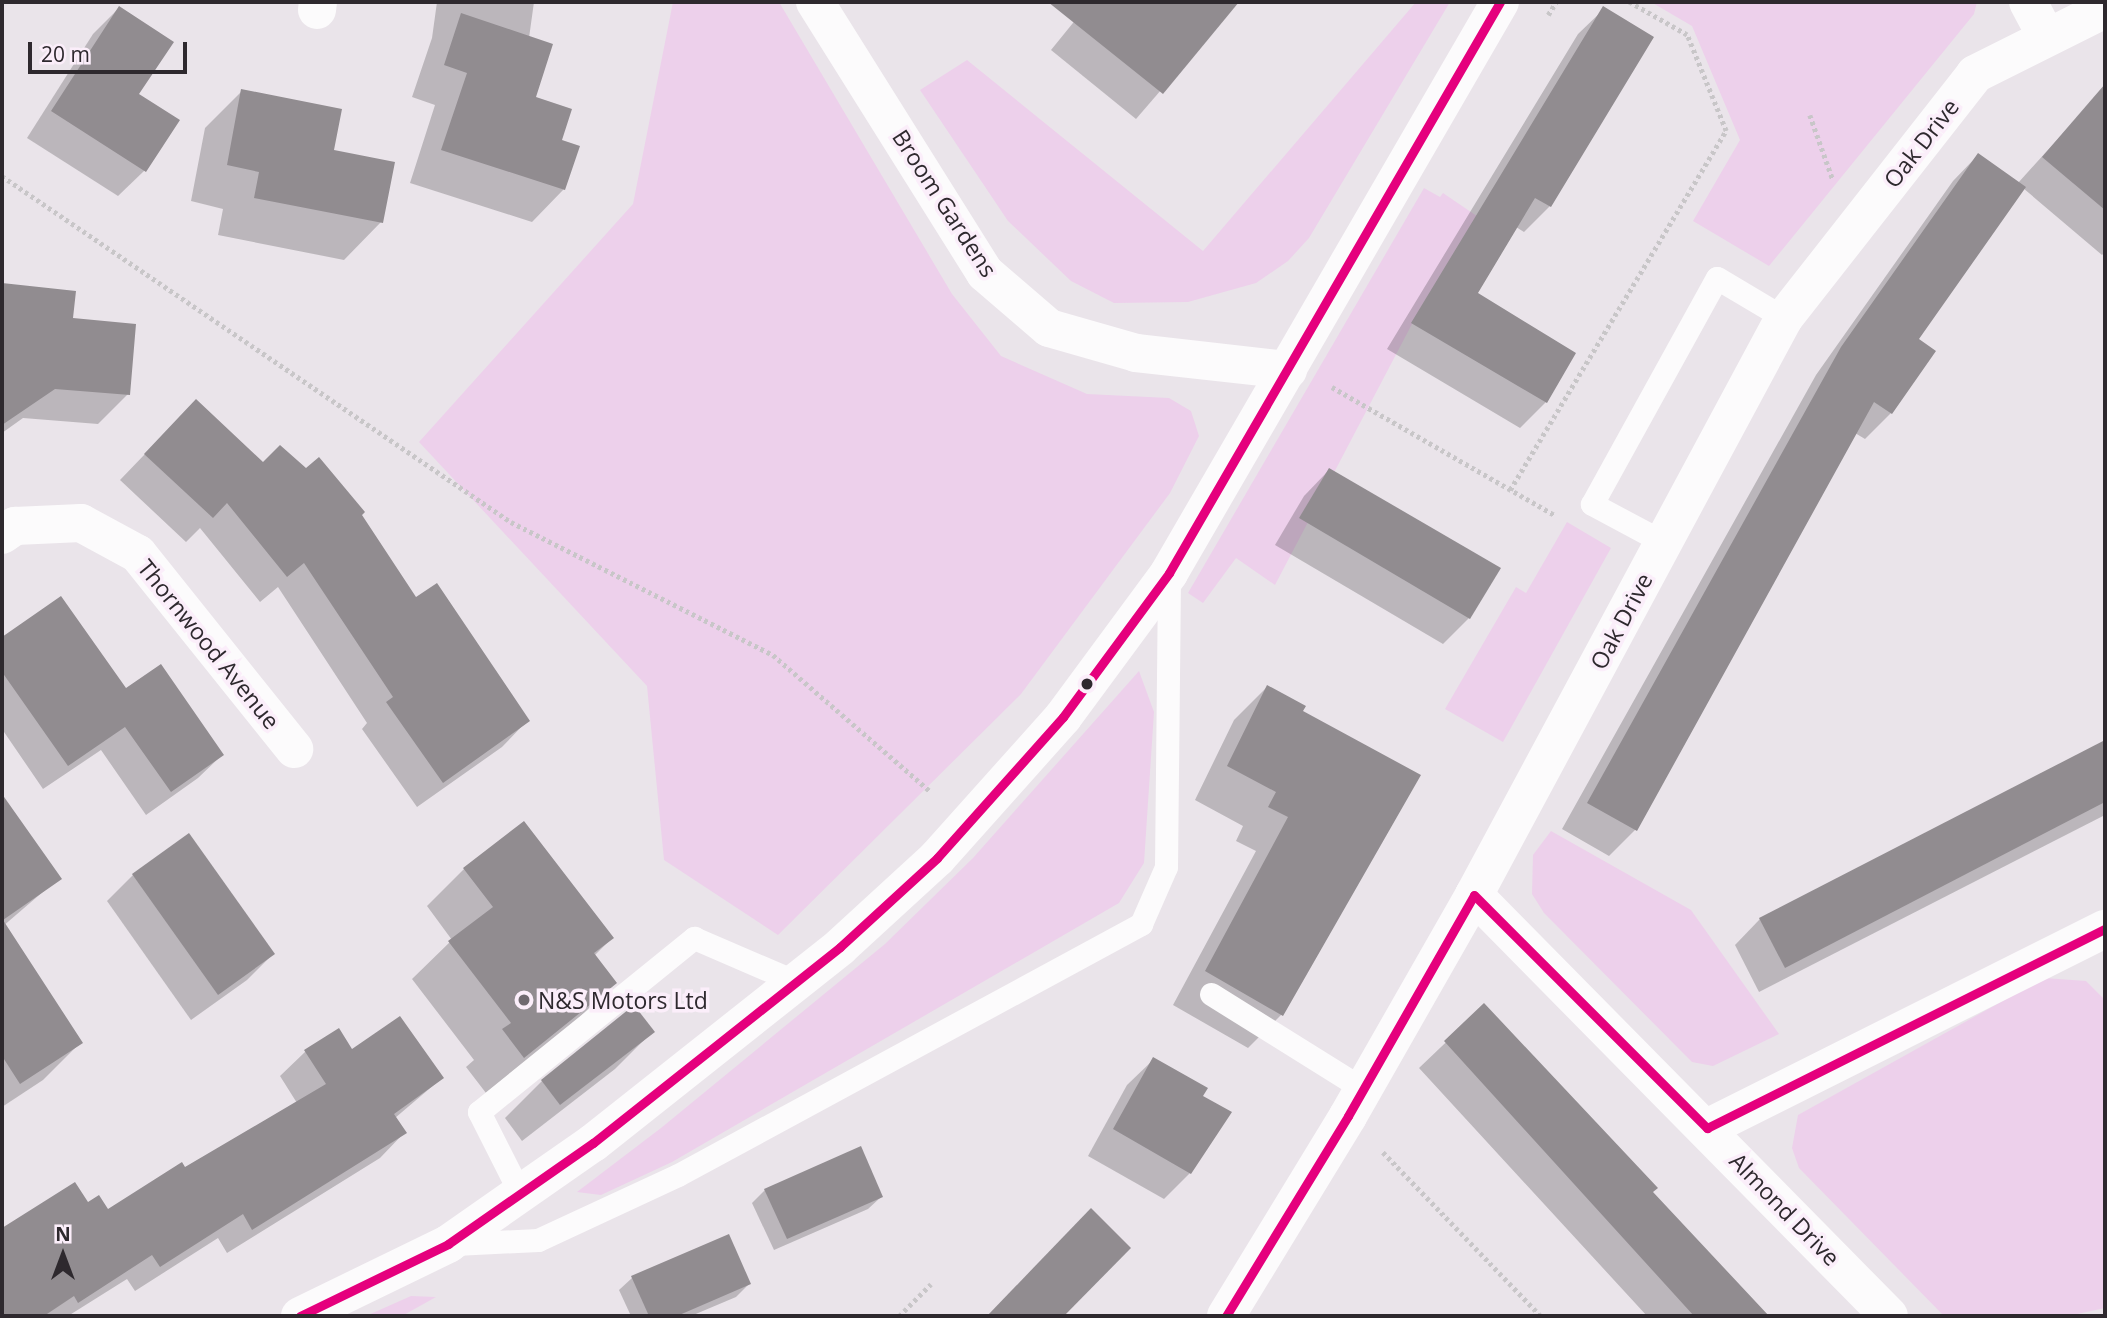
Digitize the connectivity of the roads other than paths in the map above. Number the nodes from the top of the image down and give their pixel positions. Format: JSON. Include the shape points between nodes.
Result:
{"nodes":[{"id":1,"x":814,"y":2,"type":"edge"},
{"id":2,"x":1500,"y":2,"type":"edge"},
{"id":3,"x":2028,"y":2,"type":"edge"},
{"id":4,"x":2105,"y":9,"type":"edge"},
{"id":5,"x":2047,"y":37,"type":"junction"},
{"id":6,"x":1784,"y":318,"type":"junction"},
{"id":7,"x":1288,"y":370,"type":"junction"},
{"id":8,"x":2,"y":535,"type":"edge"},
{"id":9,"x":1665,"y":543,"type":"junction"},
{"id":10,"x":1170,"y":573,"type":"junction"},
{"id":11,"x":294,"y":749,"type":"dead end"},
{"id":12,"x":1474,"y":895,"type":"junction"},
{"id":13,"x":2105,"y":930,"type":"edge"},
{"id":14,"x":796,"y":982,"type":"junction"},
{"id":15,"x":1211,"y":994,"type":"dead end"},
{"id":16,"x":1356,"y":1103,"type":"junction"},
{"id":17,"x":1707,"y":1128,"type":"junction"},
{"id":18,"x":520,"y":1193,"type":"junction"},
{"id":19,"x":448,"y":1244,"type":"junction"},
{"id":20,"x":300,"y":1316,"type":"edge"},
{"id":21,"x":1226,"y":1316,"type":"edge"},
{"id":22,"x":1889,"y":1316,"type":"edge"}],
"edges":[{"from":1,"to":7,"type":"street","name":"Broom Gardens","via":[[985,273],[1049,328],[1136,353]]},
{"from":2,"to":7,"type":"street","via":[[1440,99]]},
{"from":3,"to":5,"type":"street"},
{"from":4,"to":5,"type":"street","name":"Oak Drive"},
{"from":5,"to":6,"type":"street","name":"Oak Drive","via":[[1975,74]]},
{"from":6,"to":9,"type":"street","name":"Oak Drive"},
{"from":6,"to":9,"type":"lane","via":[[1717,278],[1592,504]]},
{"from":7,"to":10,"type":"street"},
{"from":8,"to":11,"type":"street","name":"Thornwood Avenue","via":[[15,527],[81,523],[138,554]]},
{"from":9,"to":12,"type":"street","name":"Oak Drive"},
{"from":10,"to":14,"type":"street","via":[[1063,717],[937,858]]},
{"from":10,"to":19,"type":"lane","via":[[1167,867],[1140,924],[678,1175],[538,1240]]},
{"from":12,"to":16,"type":"street","name":"Oak Drive"},
{"from":12,"to":17,"type":"street","name":"Almond Drive"},
{"from":13,"to":17,"type":"street"},
{"from":14,"to":18,"type":"street","via":[[593,1143]]},
{"from":14,"to":18,"type":"lane","via":[[694,938],[479,1112]]},
{"from":15,"to":16,"type":"lane"},
{"from":16,"to":21,"type":"street","name":"Oak Drive"},
{"from":17,"to":22,"type":"street","name":"Almond Drive"},
{"from":18,"to":19,"type":"street"},
{"from":19,"to":20,"type":"street"}]}
